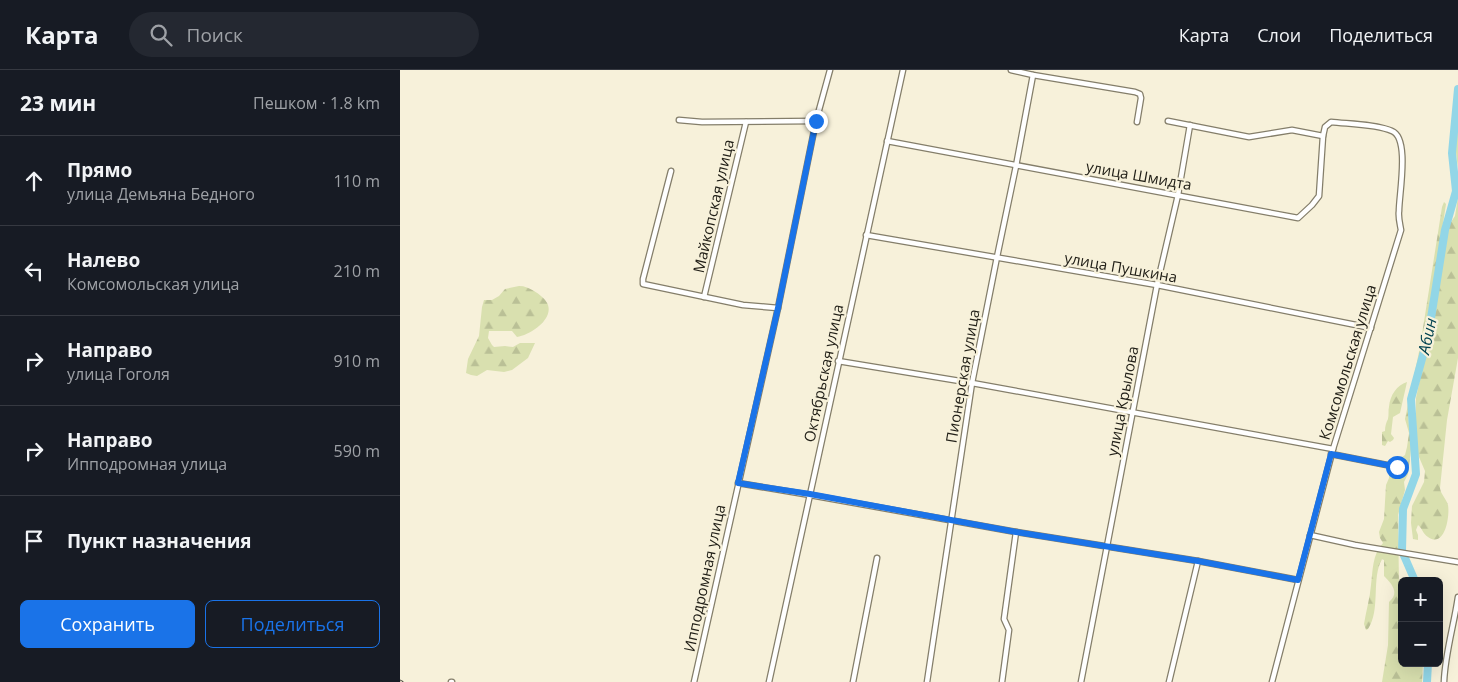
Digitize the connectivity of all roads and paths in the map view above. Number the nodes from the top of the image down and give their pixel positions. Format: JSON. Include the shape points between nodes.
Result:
{"nodes":[{"id":1,"x":830,"y":70,"type":"edge"},
{"id":2,"x":902,"y":70,"type":"edge"},
{"id":3,"x":1011,"y":70,"type":"edge"},
{"id":4,"x":1033,"y":75,"type":"junction"},
{"id":5,"x":679,"y":120,"type":"dead end"},
{"id":6,"x":816,"y":121,"type":"junction"},
{"id":7,"x":1168,"y":121,"type":"dead end"},
{"id":8,"x":746,"y":122,"type":"junction"},
{"id":9,"x":1137,"y":122,"type":"dead end"},
{"id":10,"x":1190,"y":125,"type":"junction"},
{"id":11,"x":1322,"y":136,"type":"junction"},
{"id":12,"x":887,"y":141,"type":"junction"},
{"id":13,"x":1016,"y":166,"type":"junction"},
{"id":14,"x":671,"y":171,"type":"dead end"},
{"id":15,"x":1178,"y":195,"type":"junction"},
{"id":16,"x":866,"y":235,"type":"junction"},
{"id":17,"x":996,"y":257,"type":"junction"},
{"id":18,"x":1157,"y":286,"type":"junction"},
{"id":19,"x":704,"y":297,"type":"junction"},
{"id":20,"x":778,"y":308,"type":"junction"},
{"id":21,"x":1371,"y":328,"type":"junction"},
{"id":22,"x":838,"y":361,"type":"junction"},
{"id":23,"x":972,"y":383,"type":"junction"},
{"id":24,"x":1133,"y":413,"type":"junction"},
{"id":25,"x":1332,"y":452,"type":"junction"},
{"id":26,"x":1397,"y":467,"type":"dead end"},
{"id":27,"x":738,"y":483,"type":"junction"},
{"id":28,"x":810,"y":494,"type":"junction"},
{"id":29,"x":952,"y":520,"type":"junction"},
{"id":30,"x":1016,"y":532,"type":"junction"},
{"id":31,"x":1310,"y":535,"type":"junction"},
{"id":32,"x":1108,"y":546,"type":"junction"},
{"id":33,"x":876,"y":558,"type":"dead end"},
{"id":34,"x":1198,"y":561,"type":"junction"},
{"id":35,"x":1458,"y":562,"type":"edge"},
{"id":36,"x":1298,"y":580,"type":"junction"},
{"id":37,"x":1458,"y":597,"type":"edge"},
{"id":38,"x":694,"y":682,"type":"edge"},
{"id":39,"x":769,"y":682,"type":"edge"},
{"id":40,"x":854,"y":682,"type":"edge"},
{"id":41,"x":927,"y":682,"type":"edge"},
{"id":42,"x":1002,"y":682,"type":"edge"},
{"id":43,"x":1081,"y":682,"type":"edge"},
{"id":44,"x":1169,"y":682,"type":"edge"},
{"id":45,"x":1272,"y":682,"type":"edge"},
{"id":46,"x":1444,"y":682,"type":"edge"}],
"edges":[{"from":1,"to":6,"type":"street","name":"Ипподромная улица"},
{"from":2,"to":12,"type":"street","name":"Октябрьская улица"},
{"from":3,"to":4,"type":"street"},
{"from":4,"to":9,"type":"street","via":[[1140,94]]},
{"from":4,"to":13,"type":"street","name":"Пионерская улица"},
{"from":5,"to":8,"type":"street"},
{"from":6,"to":8,"type":"street"},
{"from":6,"to":20,"type":"street","name":"Ипподромная улица"},
{"from":7,"to":10,"type":"street"},
{"from":8,"to":19,"type":"street","name":"Майкопская улица"},
{"from":10,"to":11,"type":"street","via":[[1249,137],[1292,130]]},
{"from":10,"to":15,"type":"street","name":"улица Крылова"},
{"from":11,"to":15,"type":"street","name":"улица Шмидта","via":[[1319,196],[1298,218]]},
{"from":11,"to":21,"type":"street","name":"Комсомольская улица","via":[[1324,127],[1331,122],[1392,131],[1398,134],[1401,145],[1398,213],[1401,230]]},
{"from":12,"to":13,"type":"street","name":"улица Шмидта"},
{"from":12,"to":16,"type":"street","name":"Октябрьская улица"},
{"from":13,"to":15,"type":"street","name":"улица Шмидта"},
{"from":13,"to":17,"type":"street","name":"Пионерская улица"},
{"from":14,"to":19,"type":"street","via":[[643,284]]},
{"from":15,"to":18,"type":"street","name":"улица Крылова"},
{"from":16,"to":17,"type":"street","name":"улица Пушкина"},
{"from":16,"to":22,"type":"street","name":"Октябрьская улица"},
{"from":17,"to":18,"type":"street","name":"улица Пушкина"},
{"from":17,"to":23,"type":"street","name":"Пионерская улица"},
{"from":18,"to":21,"type":"street","name":"улица Пушкина"},
{"from":18,"to":24,"type":"street","name":"улица Крылова"},
{"from":19,"to":20,"type":"street"},
{"from":20,"to":27,"type":"street","name":"Ипподромная улица"},
{"from":21,"to":25,"type":"street","name":"Комсомольская улица"},
{"from":22,"to":23,"type":"street"},
{"from":22,"to":28,"type":"street","name":"Октябрьская улица"},
{"from":23,"to":24,"type":"street"},
{"from":23,"to":29,"type":"street","name":"Пионерская улица"},
{"from":24,"to":25,"type":"street"},
{"from":24,"to":32,"type":"street","name":"улица Крылова"},
{"from":25,"to":26,"type":"street"},
{"from":25,"to":31,"type":"street","name":"Комсомольская улица"},
{"from":27,"to":28,"type":"street"},
{"from":27,"to":38,"type":"street","name":"Ипподромная улица"},
{"from":28,"to":29,"type":"street"},
{"from":28,"to":39,"type":"street","name":"Октябрьская улица"},
{"from":29,"to":30,"type":"street"},
{"from":29,"to":41,"type":"street","name":"Пионерская улица"},
{"from":30,"to":32,"type":"street"},
{"from":30,"to":42,"type":"street","via":[[1004,619],[1009,630]]},
{"from":31,"to":35,"type":"street"},
{"from":31,"to":36,"type":"street","name":"Комсомольская улица"},
{"from":32,"to":34,"type":"street"},
{"from":32,"to":43,"type":"street","name":"улица Крылова"},
{"from":33,"to":40,"type":"street"},
{"from":34,"to":36,"type":"street"},
{"from":34,"to":44,"type":"street"},
{"from":36,"to":45,"type":"street","name":"Комсомольская улица"},
{"from":37,"to":46,"type":"street"}]}
